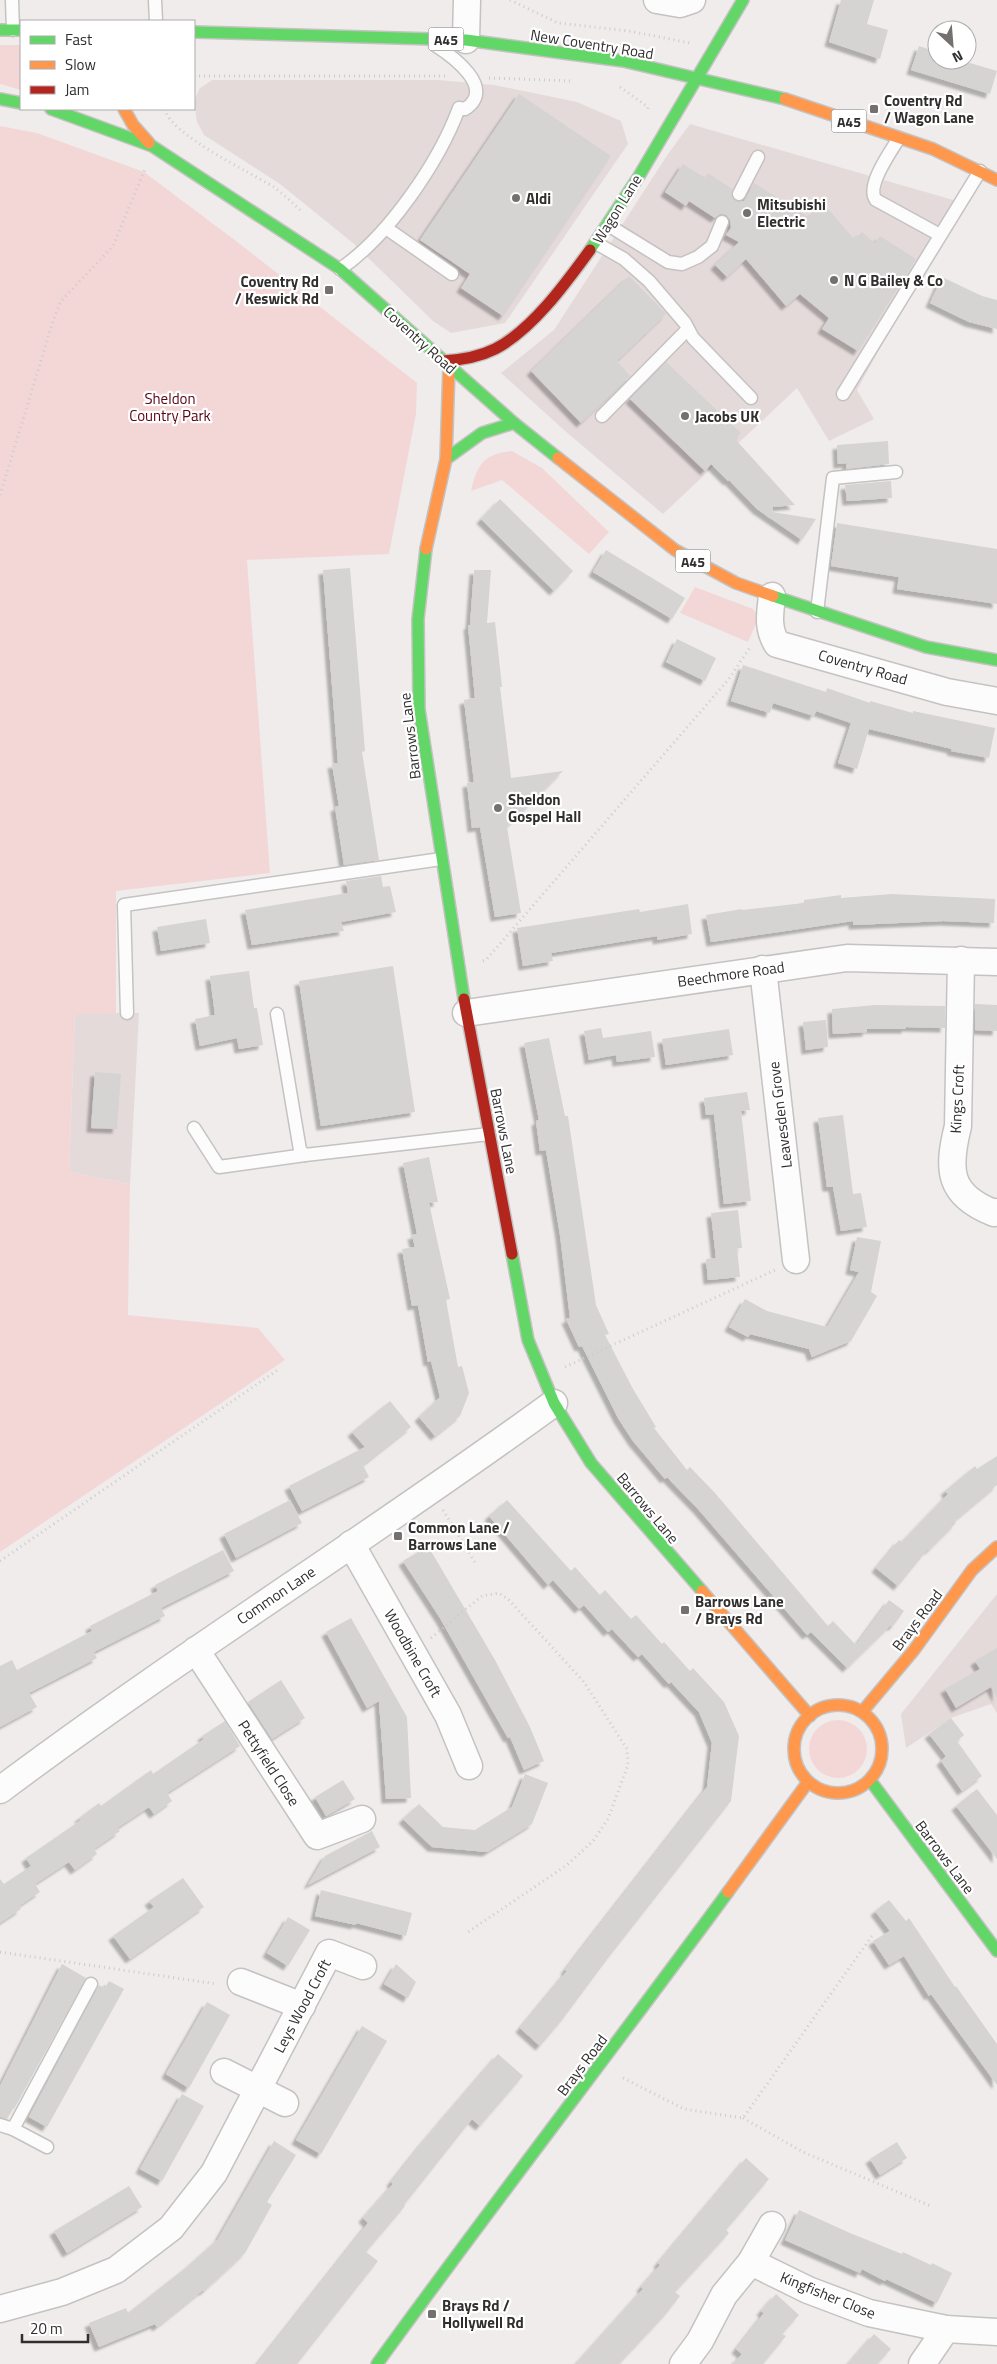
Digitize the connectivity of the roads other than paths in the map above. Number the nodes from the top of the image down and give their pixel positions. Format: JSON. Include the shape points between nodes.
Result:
{"nodes":[{"id":1,"x":12,"y":0,"type":"edge"},
{"id":2,"x":155,"y":0,"type":"edge"},
{"id":3,"x":467,"y":0,"type":"edge"},
{"id":4,"x":657,"y":0,"type":"edge"},
{"id":5,"x":692,"y":0,"type":"edge"},
{"id":6,"x":740,"y":1,"type":"edge"},
{"id":7,"x":156,"y":20,"type":"edge"},
{"id":8,"x":11,"y":30,"type":"edge"},
{"id":9,"x":195,"y":32,"type":"edge"},
{"id":10,"x":426,"y":39,"type":"junction"},
{"id":11,"x":466,"y":40,"type":"junction"},
{"id":12,"x":696,"y":80,"type":"junction"},
{"id":13,"x":0,"y":99,"type":"edge"},
{"id":14,"x":20,"y":103,"type":"edge"},
{"id":15,"x":54,"y":110,"type":"edge"},
{"id":16,"x":125,"y":110,"type":"edge"},
{"id":17,"x":899,"y":138,"type":"junction"},
{"id":18,"x":152,"y":146,"type":"junction"},
{"id":19,"x":758,"y":157,"type":"dead end"},
{"id":20,"x":980,"y":172,"type":"junction"},
{"id":21,"x":997,"y":180,"type":"edge"},
{"id":22,"x":739,"y":194,"type":"dead end"},
{"id":23,"x":722,"y":222,"type":"dead end"},
{"id":24,"x":608,"y":225,"type":"junction"},
{"id":25,"x":386,"y":228,"type":"junction"},
{"id":26,"x":940,"y":235,"type":"junction"},
{"id":27,"x":596,"y":243,"type":"junction"},
{"id":28,"x":340,"y":269,"type":"junction"},
{"id":29,"x":452,"y":274,"type":"dead end"},
{"id":30,"x":688,"y":329,"type":"junction"},
{"id":31,"x":446,"y":364,"type":"junction"},
{"id":32,"x":843,"y":394,"type":"dead end"},
{"id":33,"x":751,"y":398,"type":"dead end"},
{"id":34,"x":602,"y":416,"type":"dead end"},
{"id":35,"x":514,"y":423,"type":"junction"},
{"id":36,"x":446,"y":459,"type":"junction"},
{"id":37,"x":896,"y":472,"type":"dead end"},
{"id":38,"x":772,"y":596,"type":"junction"},
{"id":39,"x":817,"y":612,"type":"junction"},
{"id":40,"x":997,"y":660,"type":"edge"},
{"id":41,"x":997,"y":701,"type":"edge"},
{"id":42,"x":441,"y":859,"type":"junction"},
{"id":43,"x":961,"y":960,"type":"junction"},
{"id":44,"x":997,"y":962,"type":"edge"},
{"id":45,"x":763,"y":970,"type":"junction"},
{"id":46,"x":128,"y":1013,"type":"dead end"},
{"id":47,"x":466,"y":1013,"type":"junction"},
{"id":48,"x":277,"y":1014,"type":"dead end"},
{"id":49,"x":194,"y":1128,"type":"dead end"},
{"id":50,"x":489,"y":1134,"type":"junction"},
{"id":51,"x":305,"y":1155,"type":"junction"},
{"id":52,"x":997,"y":1212,"type":"edge"},
{"id":53,"x":796,"y":1260,"type":"road end"},
{"id":54,"x":554,"y":1403,"type":"junction"},
{"id":55,"x":351,"y":1544,"type":"junction"},
{"id":56,"x":997,"y":1547,"type":"edge"},
{"id":57,"x":196,"y":1650,"type":"junction"},
{"id":58,"x":862,"y":1712,"type":"junction"},
{"id":59,"x":810,"y":1716,"type":"junction"},
{"id":60,"x":469,"y":1766,"type":"dead end"},
{"id":61,"x":870,"y":1780,"type":"junction"},
{"id":62,"x":808,"y":1782,"type":"junction"},
{"id":63,"x":0,"y":1790,"type":"edge"},
{"id":64,"x":362,"y":1820,"type":"dead end"},
{"id":65,"x":997,"y":1951,"type":"edge"},
{"id":66,"x":363,"y":1966,"type":"dead end"},
{"id":67,"x":240,"y":1982,"type":"road end"},
{"id":68,"x":91,"y":1984,"type":"dead end"},
{"id":69,"x":302,"y":2006,"type":"junction"},
{"id":70,"x":224,"y":2072,"type":"dead end"},
{"id":71,"x":257,"y":2090,"type":"junction"},
{"id":72,"x":285,"y":2103,"type":"dead end"},
{"id":73,"x":0,"y":2125,"type":"edge"},
{"id":74,"x":13,"y":2129,"type":"junction"},
{"id":75,"x":47,"y":2147,"type":"dead end"},
{"id":76,"x":772,"y":2225,"type":"dead end"},
{"id":77,"x":751,"y":2262,"type":"junction"},
{"id":78,"x":0,"y":2309,"type":"edge"},
{"id":79,"x":946,"y":2329,"type":"junction"},
{"id":80,"x":997,"y":2332,"type":"edge"},
{"id":81,"x":377,"y":2364,"type":"edge"},
{"id":82,"x":683,"y":2364,"type":"edge"},
{"id":83,"x":922,"y":2364,"type":"edge"}],
"edges":[{"from":1,"to":8,"type":"lane"},
{"from":2,"to":7,"type":"lane"},
{"from":3,"to":11,"type":"street"},
{"from":4,"to":5,"type":"street","via":[[680,4]]},
{"from":6,"to":12,"type":"main road","name":"Wagon Lane"},
{"from":9,"to":10,"type":"main road","name":"New Coventry Road","number":"A45"},
{"from":10,"to":11,"type":"main road","name":"New Coventry Road","number":"A45"},
{"from":10,"to":25,"type":"lane","via":[[457,59],[472,77],[474,95],[470,106],[459,108],[430,166]]},
{"from":11,"to":12,"type":"main road","name":"New Coventry Road","number":"A45","via":[[623,61]]},
{"from":12,"to":17,"type":"main road","name":"New Coventry Road","number":"A45","via":[[791,101]]},
{"from":12,"to":24,"type":"main road","name":"Wagon Lane"},
{"from":13,"to":14,"type":"main road"},
{"from":15,"to":18,"type":"main road","name":"Coventry Road","number":"A45"},
{"from":16,"to":18,"type":"main road"},
{"from":17,"to":20,"type":"main road","name":"New Coventry Road","number":"A45","via":[[933,149]]},
{"from":17,"to":26,"type":"lane","via":[[872,186],[872,196]]},
{"from":18,"to":28,"type":"main road","name":"Coventry Road","number":"A45"},
{"from":19,"to":22,"type":"lane"},
{"from":20,"to":21,"type":"main road","name":"New Coventry Road","number":"A45"},
{"from":20,"to":26,"type":"lane"},
{"from":23,"to":24,"type":"lane","via":[[712,246],[682,264],[668,262]]},
{"from":24,"to":27,"type":"main road","name":"Wagon Lane"},
{"from":25,"to":28,"type":"lane","via":[[371,245]]},
{"from":25,"to":29,"type":"lane"},
{"from":26,"to":32,"type":"lane"},
{"from":27,"to":30,"type":"lane","via":[[638,270]]},
{"from":27,"to":31,"type":"main road","name":"Wagon Lane","via":[[569,279],[509,340],[486,354]]},
{"from":28,"to":31,"type":"main road","name":"Coventry Road","number":"A45"},
{"from":30,"to":33,"type":"lane"},
{"from":30,"to":34,"type":"lane"},
{"from":31,"to":35,"type":"main road","name":"Coventry Road","number":"A45"},
{"from":31,"to":36,"type":"main road","name":"Barrows Lane"},
{"from":35,"to":36,"type":"main road","via":[[482,434]]},
{"from":35,"to":38,"type":"main road","name":"Coventry Road","number":"A45","via":[[675,550],[736,583]]},
{"from":36,"to":42,"type":"main road","name":"Barrows Lane","via":[[426,550],[418,619],[419,709]]},
{"from":37,"to":39,"type":"lane","via":[[833,478]]},
{"from":38,"to":39,"type":"main road","name":"Coventry Road","number":"A45"},
{"from":38,"to":41,"type":"street","name":"Coventry Road","via":[[769,624],[777,644],[948,692]]},
{"from":39,"to":40,"type":"main road","name":"Coventry Road","number":"A45","via":[[926,647]]},
{"from":42,"to":46,"type":"lane","via":[[124,905]]},
{"from":42,"to":47,"type":"main road","name":"Barrows Lane"},
{"from":43,"to":44,"type":"street","name":"Beechmore Road"},
{"from":43,"to":45,"type":"street","name":"Beechmore Road","via":[[847,958]]},
{"from":43,"to":52,"type":"street","name":"Kings Croft","via":[[958,1126],[952,1170],[958,1188],[975,1206]]},
{"from":45,"to":47,"type":"street","name":"Beechmore Road"},
{"from":45,"to":53,"type":"street","name":"Leavesden Grove"},
{"from":47,"to":50,"type":"main road","name":"Barrows Lane"},
{"from":48,"to":51,"type":"lane","via":[[300,1150]]},
{"from":49,"to":51,"type":"lane","via":[[219,1167]]},
{"from":50,"to":51,"type":"lane"},
{"from":50,"to":54,"type":"main road","name":"Barrows Lane","via":[[528,1340]]},
{"from":54,"to":55,"type":"street","name":"Common Lane"},
{"from":54,"to":59,"type":"main road","name":"Barrows Lane","via":[[591,1463]]},
{"from":55,"to":57,"type":"street","name":"Common Lane"},
{"from":55,"to":60,"type":"street","name":"Woodbine Croft","via":[[448,1715]]},
{"from":56,"to":58,"type":"main road","name":"Brays Road","via":[[972,1570],[914,1650]]},
{"from":57,"to":63,"type":"street","name":"Common Lane"},
{"from":57,"to":64,"type":"street","name":"Pettyfield Close","via":[[317,1836]]},
{"from":58,"to":59,"type":"main road","via":[[835,1706],[822,1708]]},
{"from":58,"to":61,"type":"main road","via":[[875,1726],[882,1744],[878,1770]]},
{"from":59,"to":62,"type":"main road","via":[[799,1730],[794,1748],[800,1772]]},
{"from":61,"to":62,"type":"main road","via":[[850,1792],[839,1793],[828,1792]]},
{"from":61,"to":65,"type":"main road","name":"Barrows Lane"},
{"from":62,"to":81,"type":"main road","name":"Brays Road"},
{"from":66,"to":69,"type":"street","name":"Leys Wood Croft","via":[[329,1953]]},
{"from":67,"to":69,"type":"street"},
{"from":68,"to":74,"type":"lane"},
{"from":69,"to":71,"type":"street","name":"Leys Wood Croft"},
{"from":70,"to":71,"type":"street"},
{"from":71,"to":72,"type":"street"},
{"from":71,"to":78,"type":"street","name":"Leys Wood Croft","via":[[214,2172],[171,2228],[116,2270],[62,2292]]},
{"from":73,"to":74,"type":"lane"},
{"from":74,"to":75,"type":"lane"},
{"from":76,"to":77,"type":"street"},
{"from":77,"to":79,"type":"street","name":"Kingfisher Close","via":[[808,2290],[869,2314]]},
{"from":77,"to":82,"type":"street","via":[[724,2295],[700,2341]]},
{"from":79,"to":80,"type":"street","name":"Kingfisher Close"},
{"from":79,"to":83,"type":"street"}]}
